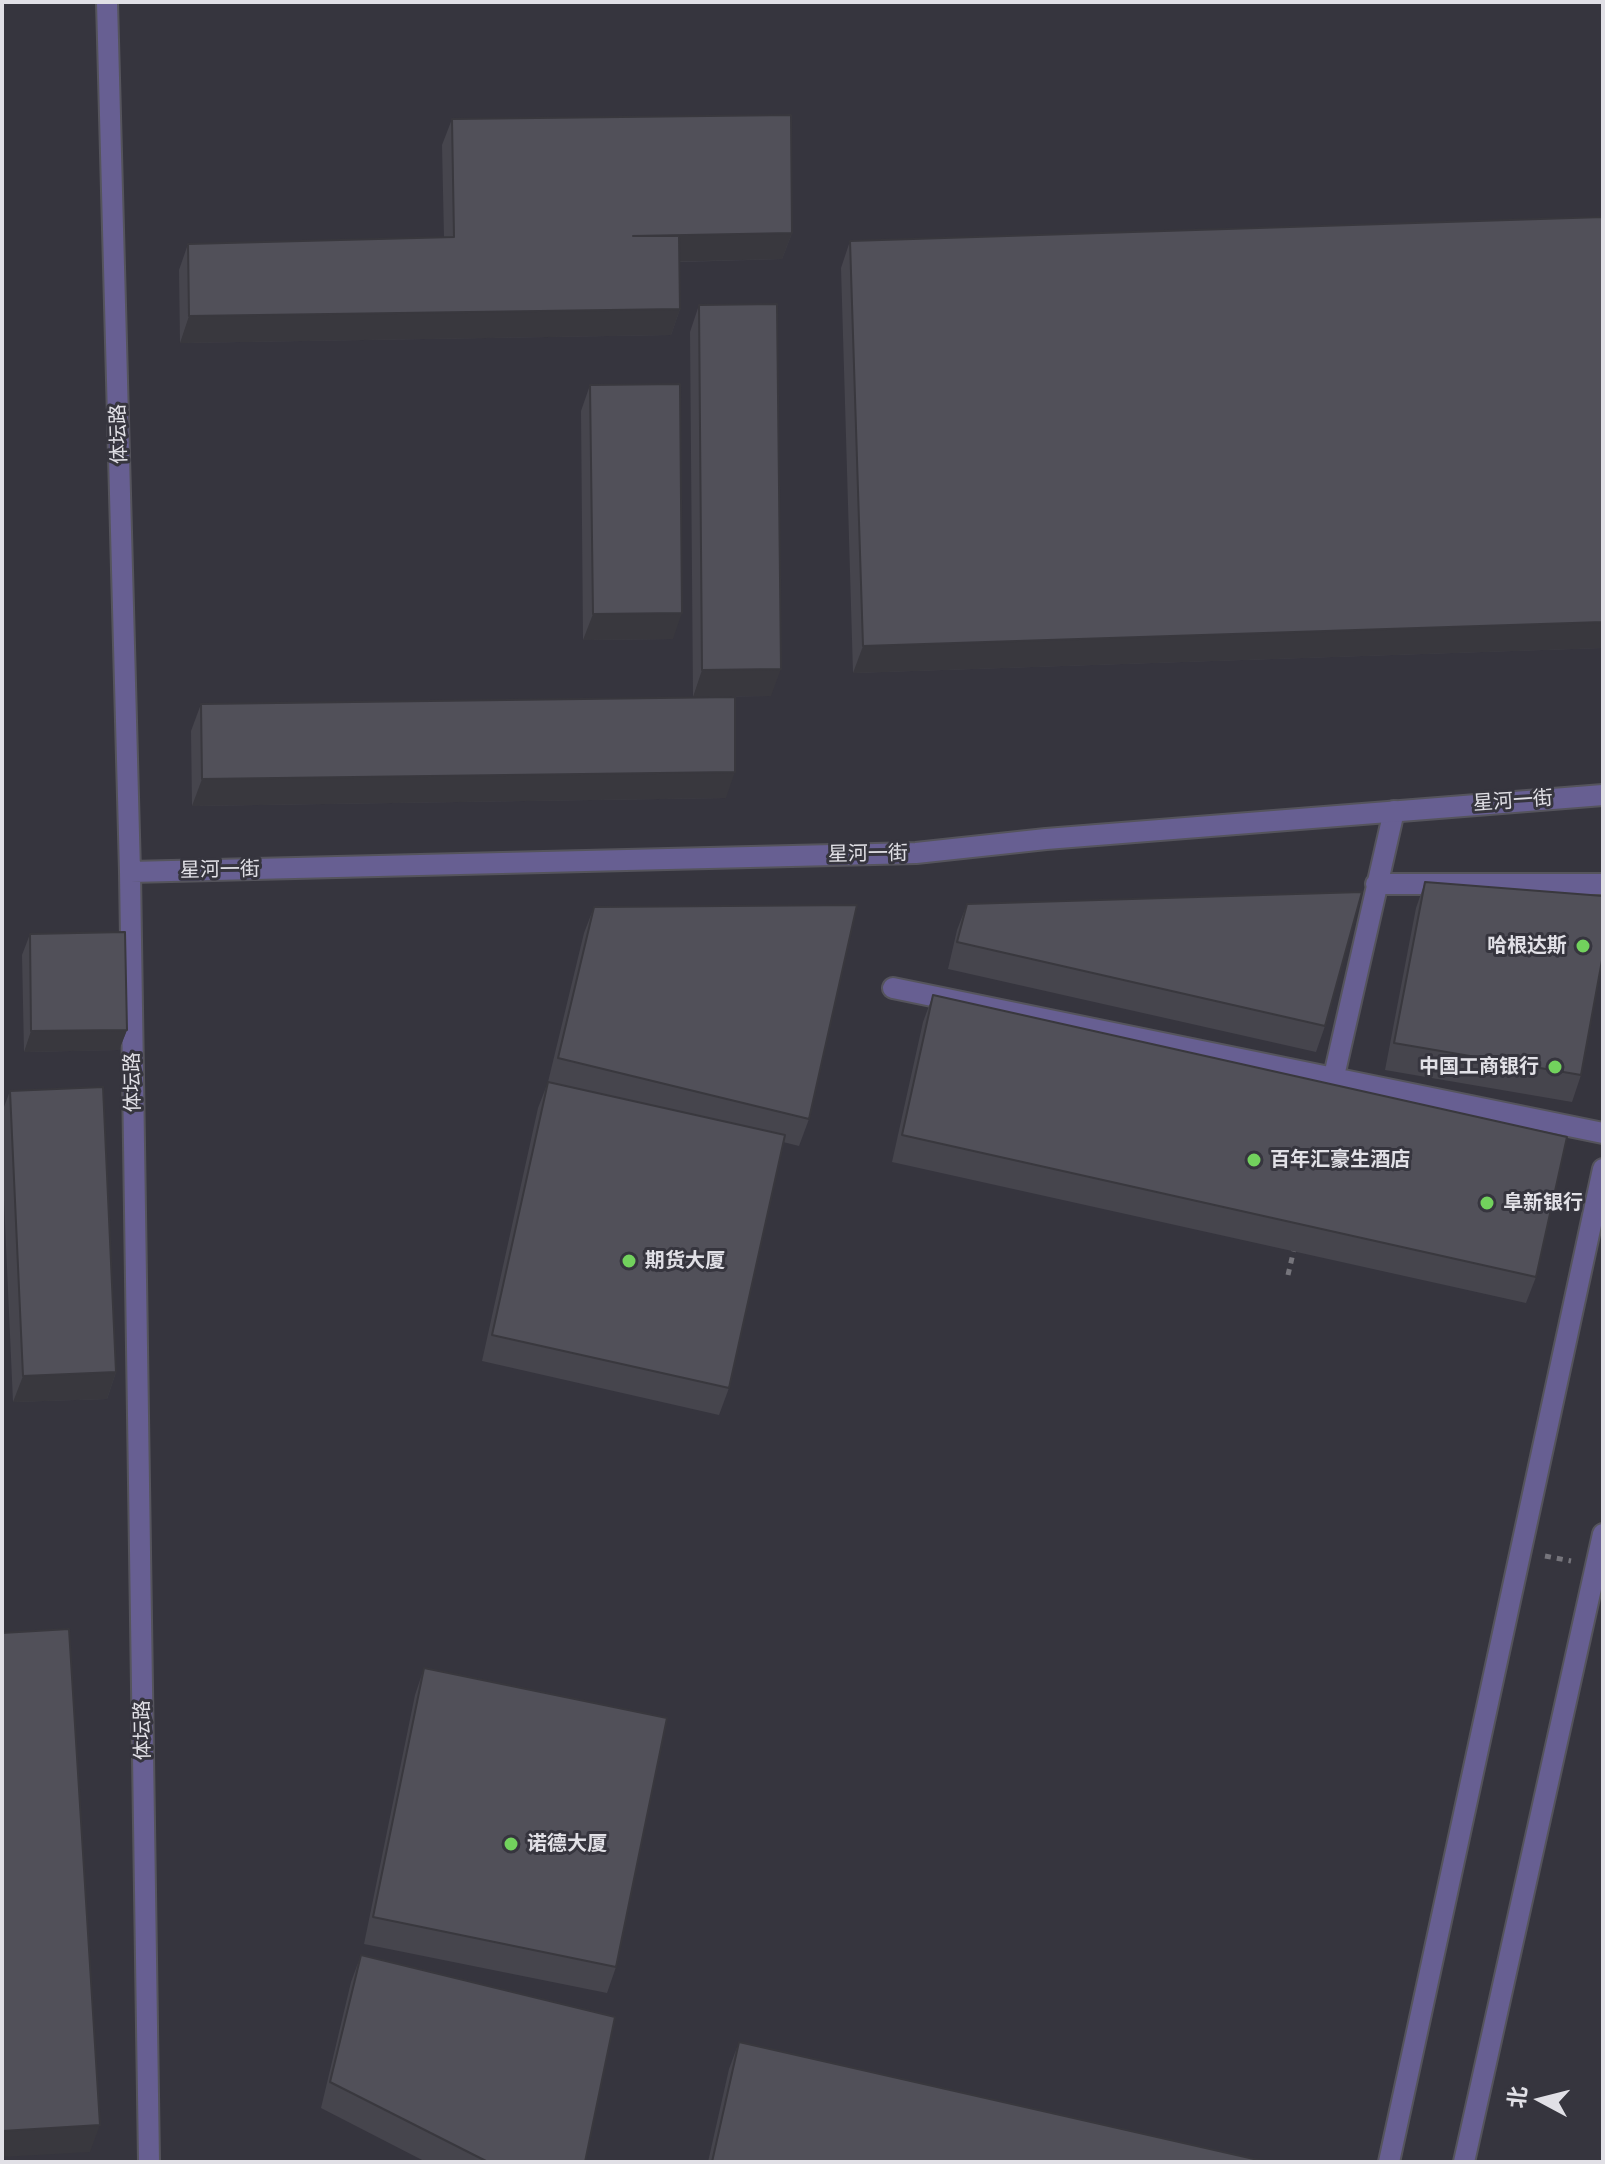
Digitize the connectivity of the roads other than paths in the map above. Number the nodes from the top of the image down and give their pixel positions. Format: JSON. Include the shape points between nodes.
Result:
{"nodes":[{"id":1,"x":107,"y":2,"type":"edge"},
{"id":2,"x":1603,"y":795,"type":"edge"},
{"id":3,"x":1394,"y":811,"type":"junction"},
{"id":4,"x":130,"y":872,"type":"junction"},
{"id":5,"x":1376,"y":884,"type":"junction"},
{"id":6,"x":1603,"y":884,"type":"edge"},
{"id":7,"x":893,"y":988,"type":"dead end"},
{"id":8,"x":1334,"y":1076,"type":"junction"},
{"id":9,"x":1603,"y":1133,"type":"edge"},
{"id":10,"x":1603,"y":1169,"type":"edge"},
{"id":11,"x":1603,"y":1534,"type":"edge"},
{"id":12,"x":149,"y":2162,"type":"edge"},
{"id":13,"x":1389,"y":2162,"type":"edge"},
{"id":14,"x":1464,"y":2162,"type":"edge"}],
"edges":[{"from":1,"to":4,"type":"street","name":"体坛路"},
{"from":2,"to":3,"type":"street","name":"星河一街"},
{"from":3,"to":4,"type":"street","name":"星河一街","via":[[916,853]]},
{"from":3,"to":5,"type":"street"},
{"from":4,"to":12,"type":"street","name":"体坛路"},
{"from":5,"to":6,"type":"street"},
{"from":5,"to":8,"type":"street"},
{"from":7,"to":8,"type":"street"},
{"from":8,"to":9,"type":"street"},
{"from":10,"to":13,"type":"street"},
{"from":11,"to":14,"type":"street"}]}
